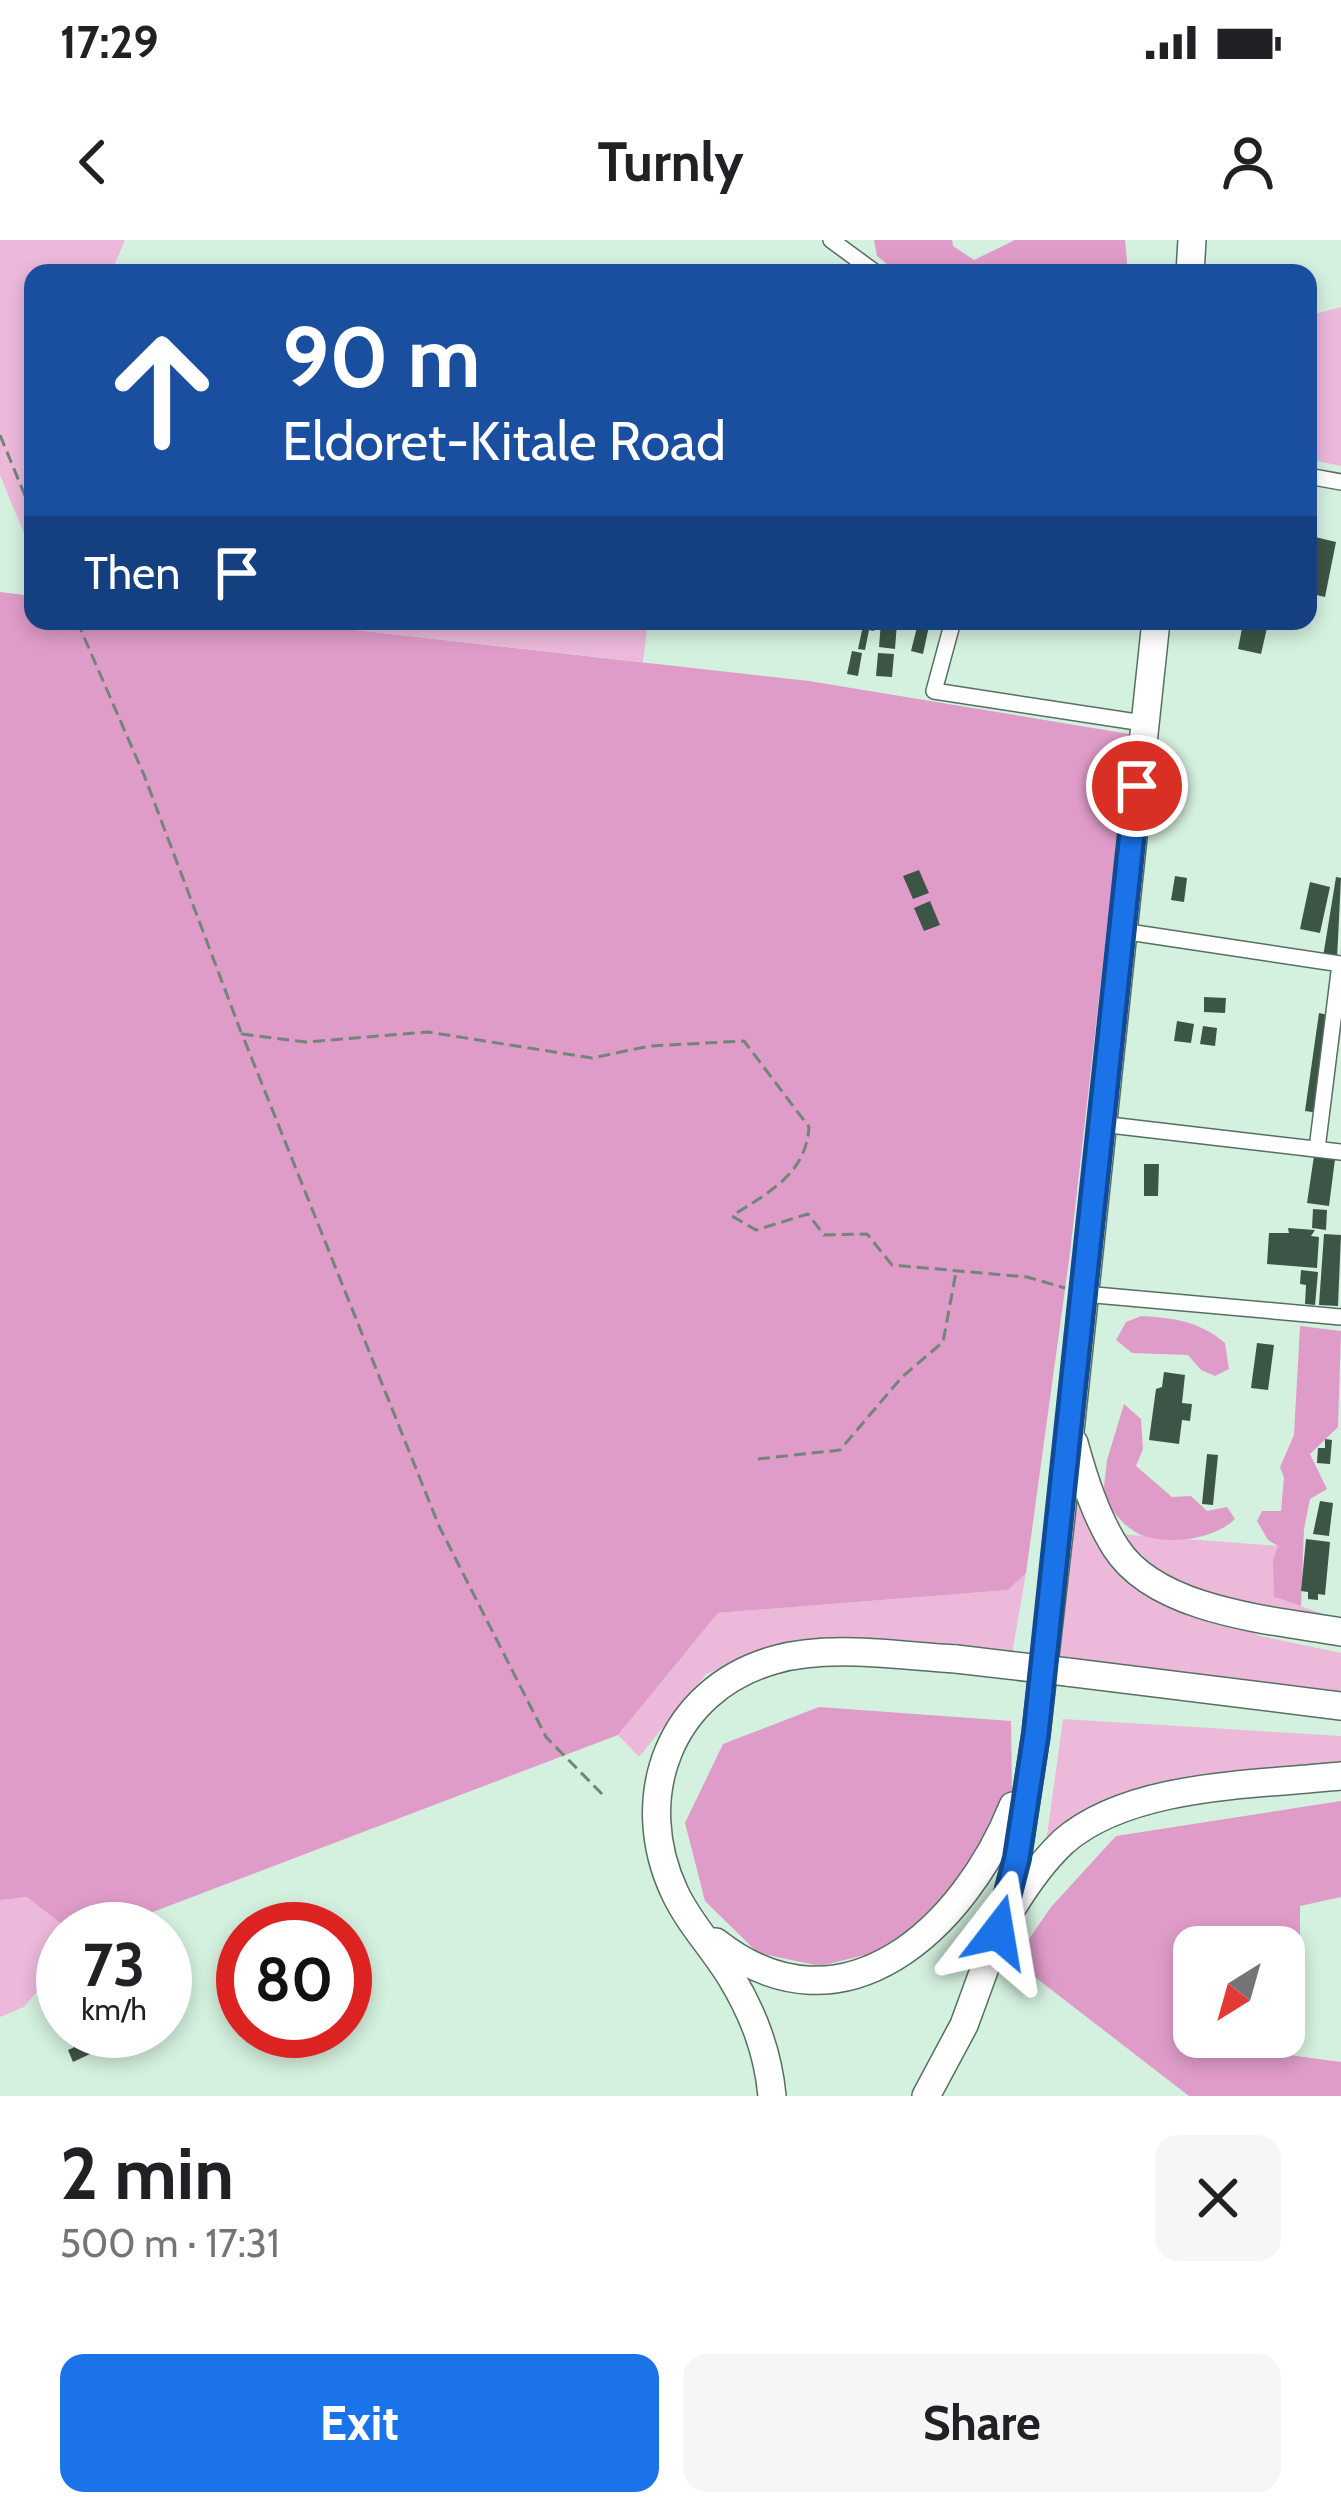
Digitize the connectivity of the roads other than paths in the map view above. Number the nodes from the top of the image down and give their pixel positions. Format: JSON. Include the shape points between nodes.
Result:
{"nodes":[{"id":1,"x":831,"y":240,"type":"edge"},
{"id":2,"x":864,"y":264,"type":"edge"},
{"id":3,"x":951,"y":630,"type":"edge"},
{"id":4,"x":1155,"y":630,"type":"edge"},
{"id":5,"x":1143,"y":722,"type":"junction"},
{"id":6,"x":1122,"y":931,"type":"junction"},
{"id":7,"x":1341,"y":964,"type":"edge"},
{"id":8,"x":1101,"y":1124,"type":"junction"},
{"id":9,"x":1317,"y":1149,"type":"junction"},
{"id":10,"x":1341,"y":1152,"type":"edge"},
{"id":11,"x":1084,"y":1294,"type":"junction"},
{"id":12,"x":1341,"y":1317,"type":"edge"},
{"id":13,"x":1069,"y":1428,"type":"junction"},
{"id":14,"x":1341,"y":1632,"type":"edge"},
{"id":15,"x":1341,"y":1706,"type":"edge"},
{"id":16,"x":1036,"y":1734,"type":"junction"},
{"id":17,"x":1341,"y":1776,"type":"edge"},
{"id":18,"x":697,"y":1928,"type":"junction"},
{"id":19,"x":998,"y":1932,"type":"junction"},
{"id":20,"x":772,"y":2096,"type":"edge"},
{"id":21,"x":926,"y":2096,"type":"edge"}],
"edges":[{"from":1,"to":2,"type":"street"},
{"from":3,"to":5,"type":"street","via":[[934,691]]},
{"from":4,"to":5,"type":"highway"},
{"from":5,"to":6,"type":"highway"},
{"from":6,"to":7,"type":"street"},
{"from":6,"to":8,"type":"highway"},
{"from":7,"to":9,"type":"street"},
{"from":8,"to":9,"type":"street"},
{"from":8,"to":11,"type":"highway"},
{"from":9,"to":10,"type":"street"},
{"from":11,"to":12,"type":"street"},
{"from":11,"to":13,"type":"highway"},
{"from":13,"to":14,"type":"highway","via":[[1118,1552],[1153,1582],[1196,1604]]},
{"from":13,"to":16,"type":"highway"},
{"from":15,"to":18,"type":"highway","bridge":true,"via":[[956,1659],[822,1653],[776,1660],[734,1676],[701,1702],[675,1735],[660,1776],[658,1851]]},
{"from":16,"to":18,"type":"highway","via":[[982,1871],[906,1952],[865,1973],[799,1977],[748,1964]]},
{"from":16,"to":19,"type":"highway"},
{"from":17,"to":19,"type":"highway","via":[[1178,1793],[1116,1811],[1065,1840]]},
{"from":18,"to":20,"type":"highway","via":[[758,2026]]},
{"from":19,"to":21,"type":"highway","via":[[964,2025]]}]}
